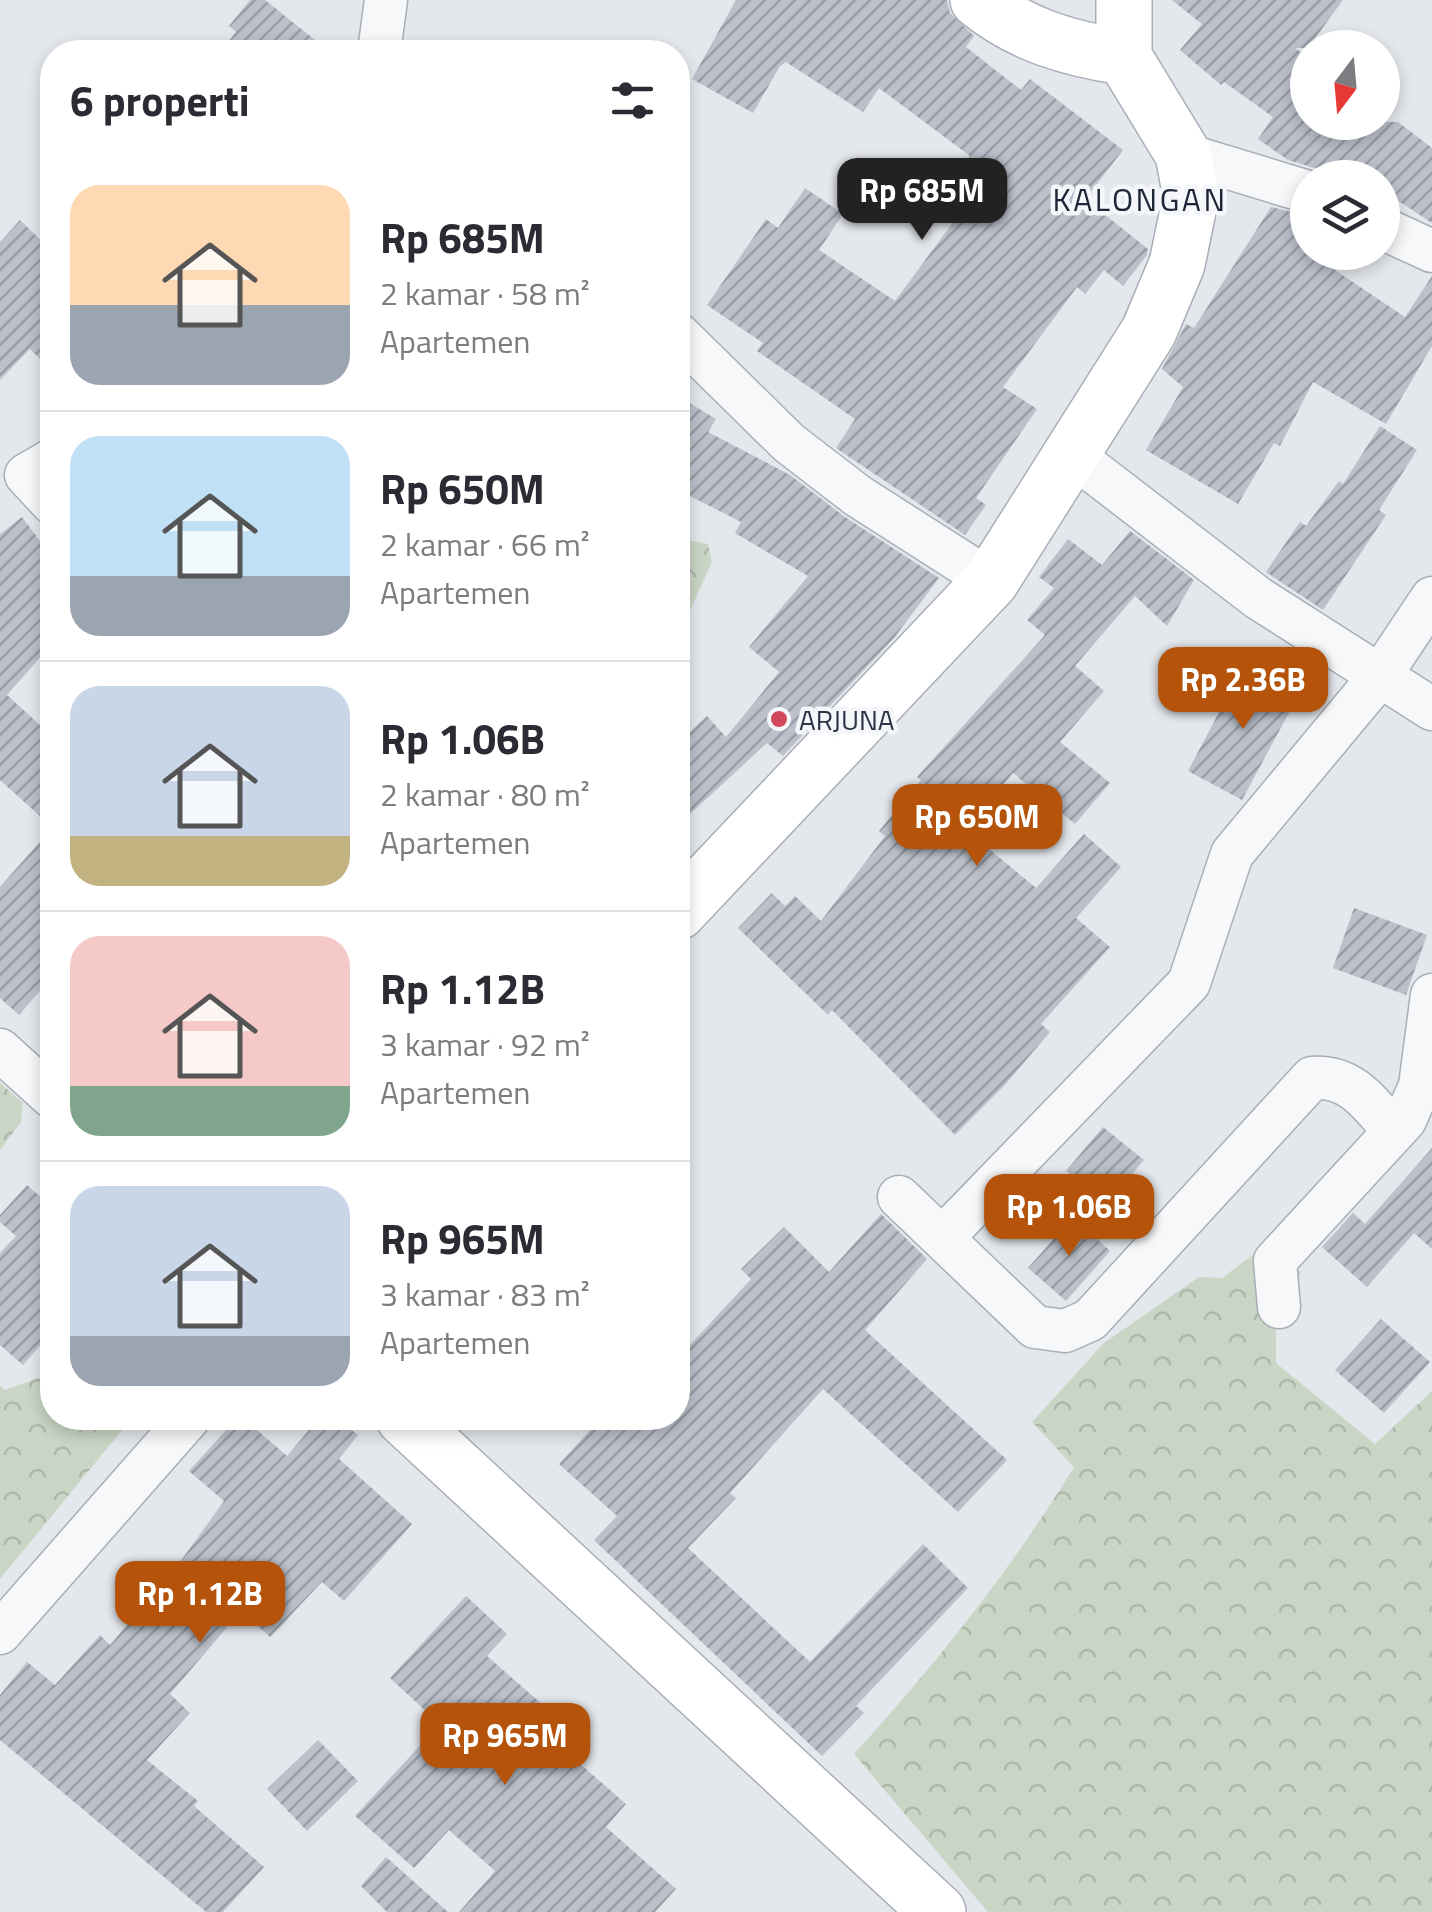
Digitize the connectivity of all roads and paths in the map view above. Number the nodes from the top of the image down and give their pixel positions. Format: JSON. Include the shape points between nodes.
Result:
{"nodes":[{"id":1,"x":386,"y":0,"type":"edge"},
{"id":2,"x":978,"y":0,"type":"edge"},
{"id":3,"x":1124,"y":0,"type":"edge"},
{"id":4,"x":380,"y":40,"type":"edge"},
{"id":5,"x":1124,"y":57,"type":"junction"},
{"id":6,"x":1183,"y":154,"type":"junction"},
{"id":7,"x":1290,"y":187,"type":"edge"},
{"id":8,"x":1400,"y":236,"type":"edge"},
{"id":9,"x":1432,"y":251,"type":"edge"},
{"id":10,"x":690,"y":345,"type":"edge"},
{"id":11,"x":1071,"y":454,"type":"junction"},
{"id":12,"x":991,"y":580,"type":"junction"},
{"id":13,"x":1432,"y":598,"type":"edge"},
{"id":14,"x":1380,"y":676,"type":"junction"},
{"id":15,"x":1432,"y":710,"type":"edge"},
{"id":16,"x":690,"y":899,"type":"edge"},
{"id":17,"x":1432,"y":995,"type":"edge"},
{"id":18,"x":0,"y":1050,"type":"edge"},
{"id":19,"x":40,"y":1086,"type":"edge"},
{"id":20,"x":1394,"y":1132,"type":"junction"},
{"id":21,"x":899,"y":1197,"type":"dead end"},
{"id":22,"x":944,"y":1236,"type":"junction"},
{"id":23,"x":1279,"y":1307,"type":"dead end"},
{"id":24,"x":178,"y":1430,"type":"edge"},
{"id":25,"x":417,"y":1430,"type":"edge"},
{"id":26,"x":0,"y":1633,"type":"edge"},
{"id":27,"x":938,"y":1912,"type":"edge"}],
"edges":[{"from":1,"to":4,"type":"street"},
{"from":2,"to":5,"type":"main road","via":[[1004,22],[1043,38]]},
{"from":3,"to":5,"type":"main road"},
{"from":5,"to":6,"type":"main road"},
{"from":6,"to":7,"type":"street"},
{"from":6,"to":11,"type":"main road","via":[[1191,196],[1177,264],[1149,331]]},
{"from":8,"to":9,"type":"street"},
{"from":10,"to":12,"type":"street","via":[[858,496]]},
{"from":11,"to":12,"type":"main road"},
{"from":11,"to":14,"type":"street","via":[[1258,598]]},
{"from":12,"to":16,"type":"main road"},
{"from":13,"to":14,"type":"street"},
{"from":14,"to":15,"type":"street"},
{"from":14,"to":22,"type":"street","via":[[1232,854],[1189,983]]},
{"from":17,"to":20,"type":"street","via":[[1420,1086]]},
{"from":18,"to":19,"type":"street"},
{"from":20,"to":22,"type":"street","via":[[1355,1088],[1332,1077],[1312,1078],[1090,1320],[1065,1331],[1035,1327]]},
{"from":20,"to":23,"type":"street","via":[[1275,1261]]},
{"from":21,"to":22,"type":"street"},
{"from":24,"to":26,"type":"street"},
{"from":25,"to":27,"type":"main road"}]}
